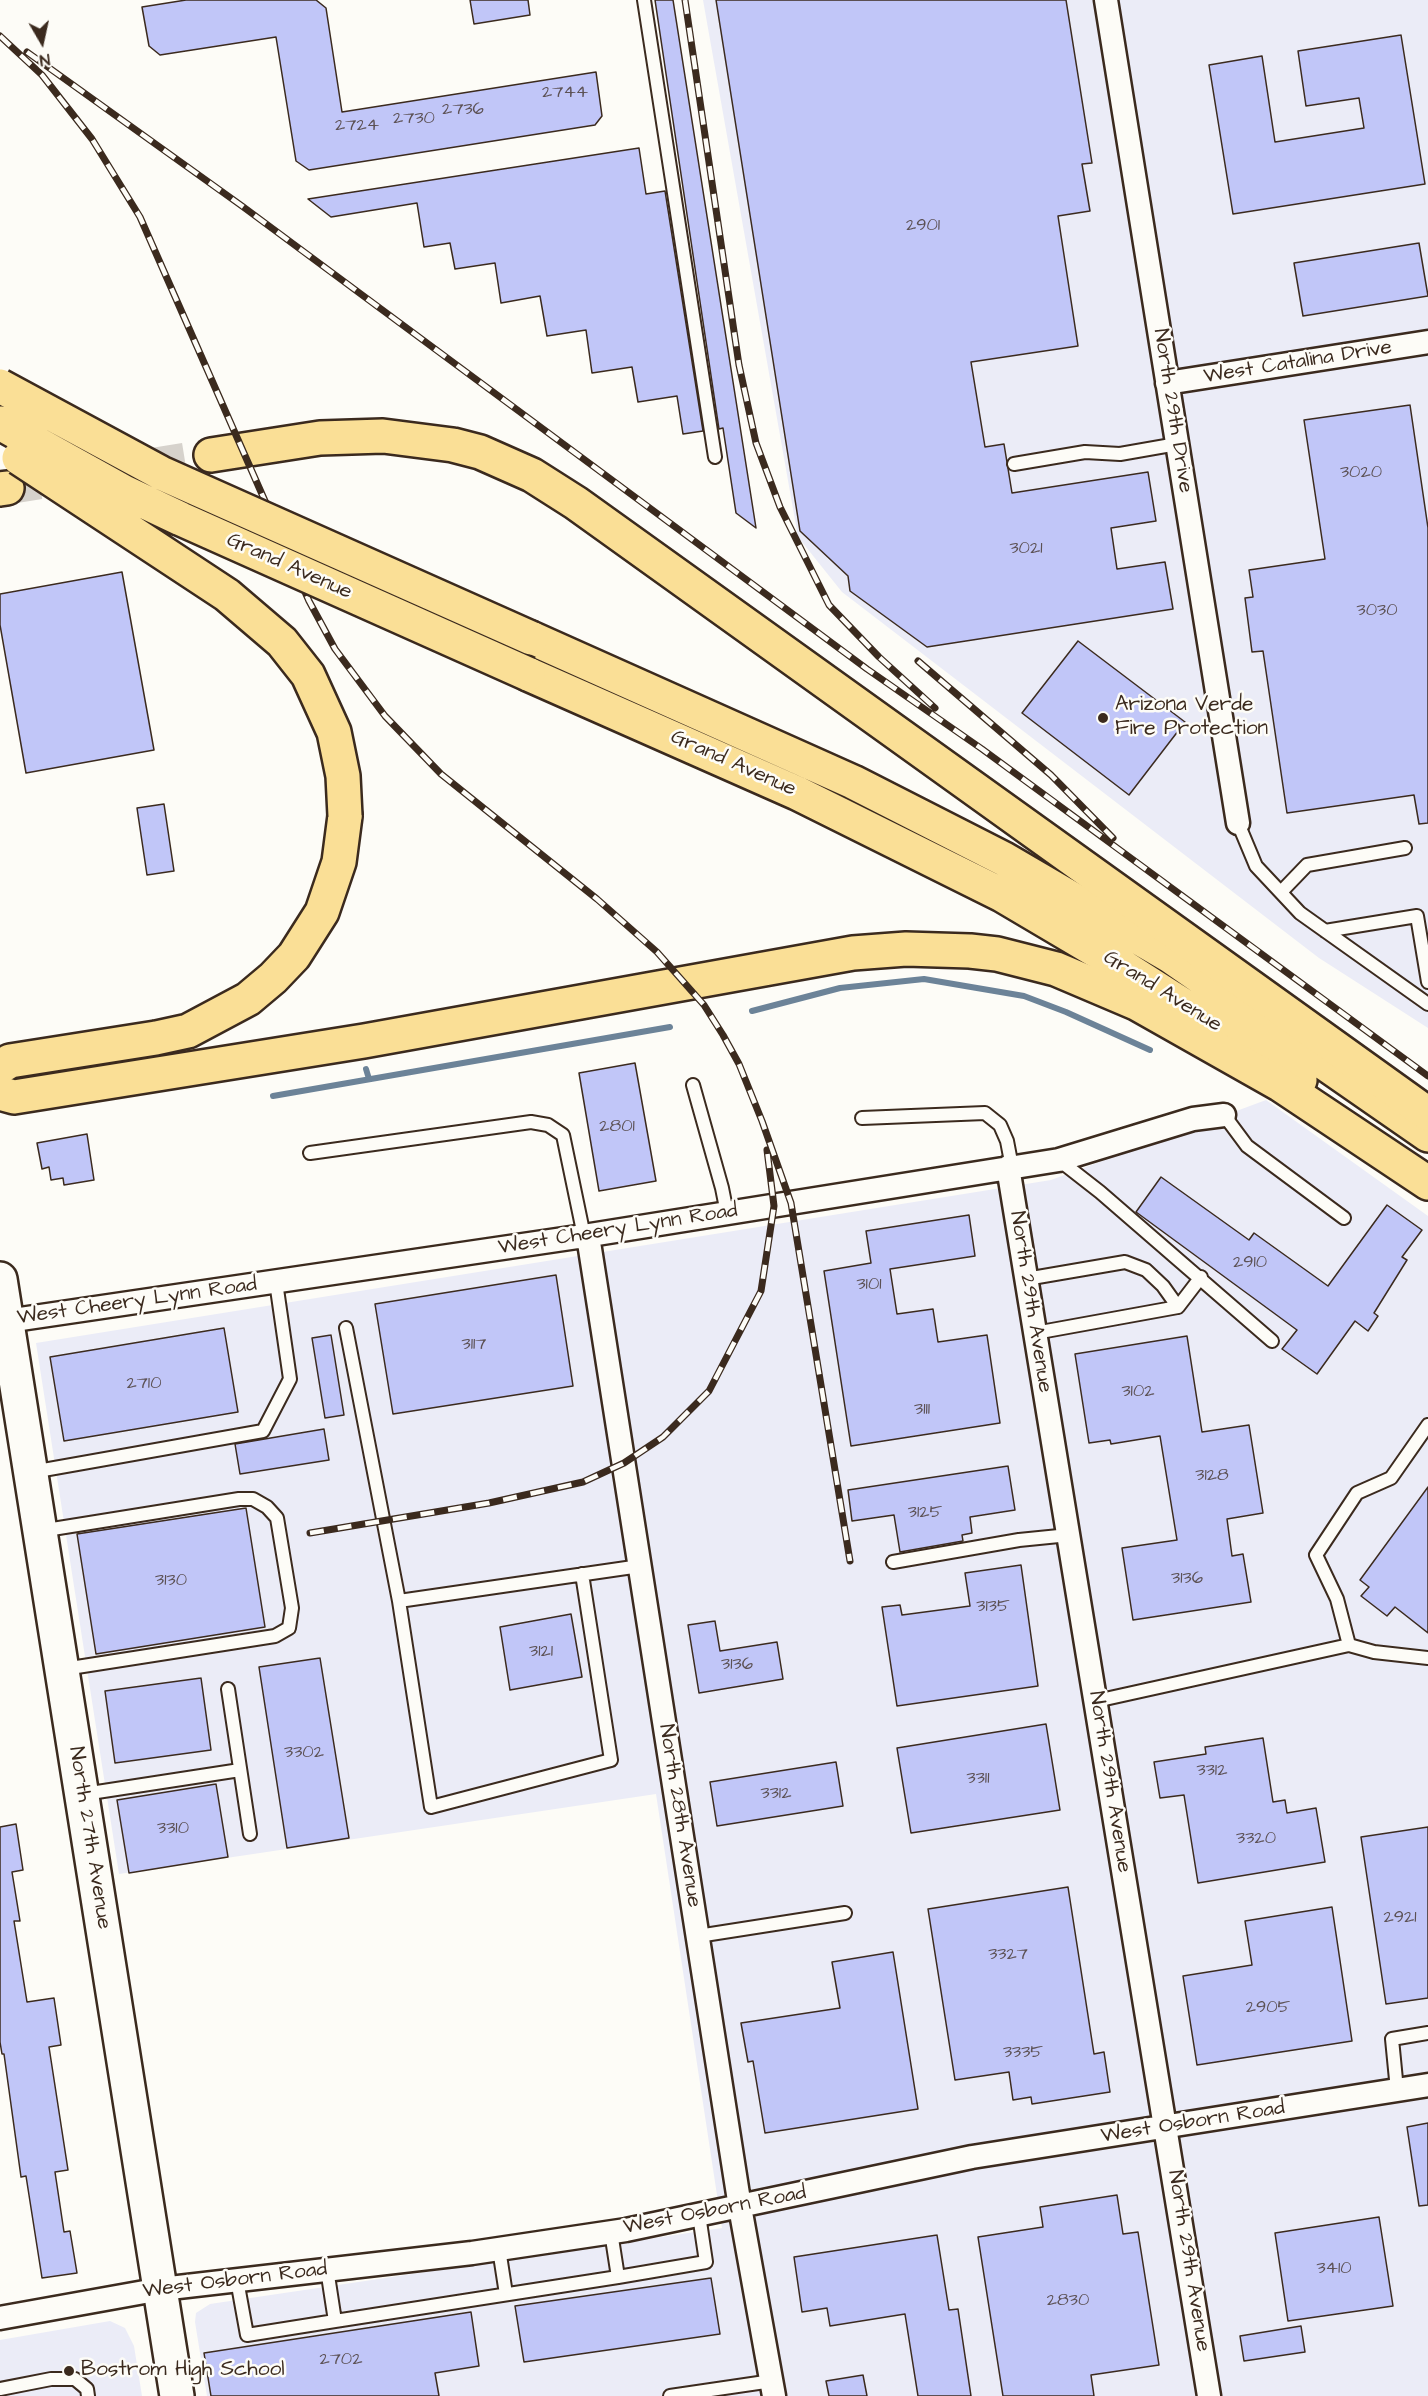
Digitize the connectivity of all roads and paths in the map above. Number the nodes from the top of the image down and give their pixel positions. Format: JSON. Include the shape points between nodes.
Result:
{"nodes":[{"id":1,"x":644,"y":0,"type":"edge"},
{"id":2,"x":1106,"y":0,"type":"edge"},
{"id":3,"x":1428,"y":342,"type":"edge"},
{"id":4,"x":1167,"y":383,"type":"junction"},
{"id":5,"x":0,"y":386,"type":"edge"},
{"id":6,"x":0,"y":423,"type":"edge"},
{"id":7,"x":1177,"y":444,"type":"junction"},
{"id":8,"x":0,"y":445,"type":"edge"},
{"id":9,"x":211,"y":455,"type":"tunnel mouth"},
{"id":10,"x":715,"y":457,"type":"dead end"},
{"id":11,"x":1014,"y":464,"type":"dead end"},
{"id":12,"x":1238,"y":823,"type":"joint"},
{"id":13,"x":1405,"y":848,"type":"dead end"},
{"id":14,"x":1281,"y":892,"type":"junction"},
{"id":15,"x":1325,"y":931,"type":"junction"},
{"id":16,"x":1428,"y":982,"type":"edge"},
{"id":17,"x":1428,"y":1004,"type":"edge"},
{"id":18,"x":0,"y":1067,"type":"edge"},
{"id":19,"x":693,"y":1085,"type":"dead end"},
{"id":20,"x":0,"y":1094,"type":"edge"},
{"id":21,"x":1428,"y":1114,"type":"edge"},
{"id":22,"x":1224,"y":1115,"type":"joint"},
{"id":23,"x":862,"y":1118,"type":"dead end"},
{"id":24,"x":1428,"y":1135,"type":"edge"},
{"id":25,"x":310,"y":1153,"type":"dead end"},
{"id":26,"x":1059,"y":1160,"type":"junction"},
{"id":27,"x":1010,"y":1167,"type":"junction"},
{"id":28,"x":1428,"y":1175,"type":"edge"},
{"id":29,"x":1428,"y":1182,"type":"edge"},
{"id":30,"x":727,"y":1213,"type":"junction"},
{"id":31,"x":1344,"y":1218,"type":"dead end"},
{"id":32,"x":586,"y":1236,"type":"junction"},
{"id":33,"x":1201,"y":1277,"type":"junction"},
{"id":34,"x":0,"y":1279,"type":"edge"},
{"id":35,"x":1026,"y":1279,"type":"junction"},
{"id":36,"x":276,"y":1282,"type":"junction"},
{"id":37,"x":1179,"y":1307,"type":"junction"},
{"id":38,"x":7,"y":1321,"type":"junction"},
{"id":39,"x":346,"y":1328,"type":"dead end"},
{"id":40,"x":1035,"y":1333,"type":"junction"},
{"id":41,"x":1272,"y":1341,"type":"dead end"},
{"id":42,"x":1428,"y":1425,"type":"edge"},
{"id":43,"x":31,"y":1472,"type":"junction"},
{"id":44,"x":40,"y":1531,"type":"junction"},
{"id":45,"x":1069,"y":1535,"type":"junction"},
{"id":46,"x":893,"y":1562,"type":"dead end"},
{"id":47,"x":640,"y":1566,"type":"junction"},
{"id":48,"x":582,"y":1574,"type":"junction"},
{"id":49,"x":399,"y":1601,"type":"junction"},
{"id":50,"x":1348,"y":1645,"type":"junction"},
{"id":51,"x":1428,"y":1658,"type":"edge"},
{"id":52,"x":62,"y":1669,"type":"junction"},
{"id":53,"x":228,"y":1689,"type":"dead end"},
{"id":54,"x":1096,"y":1701,"type":"junction"},
{"id":55,"x":240,"y":1770,"type":"junction"},
{"id":56,"x":82,"y":1794,"type":"junction"},
{"id":57,"x":250,"y":1834,"type":"dead end"},
{"id":58,"x":845,"y":1913,"type":"dead end"},
{"id":59,"x":698,"y":1936,"type":"junction"},
{"id":60,"x":1428,"y":2033,"type":"edge"},
{"id":61,"x":1428,"y":2085,"type":"edge"},
{"id":62,"x":1397,"y":2090,"type":"junction"},
{"id":63,"x":1166,"y":2127,"type":"junction"},
{"id":64,"x":740,"y":2207,"type":"junction"},
{"id":65,"x":699,"y":2215,"type":"junction"},
{"id":66,"x":611,"y":2232,"type":"junction"},
{"id":67,"x":498,"y":2248,"type":"junction"},
{"id":68,"x":327,"y":2269,"type":"junction"},
{"id":69,"x":618,"y":2277,"type":"junction"},
{"id":70,"x":237,"y":2280,"type":"junction"},
{"id":71,"x":161,"y":2289,"type":"junction"},
{"id":72,"x":506,"y":2294,"type":"junction"},
{"id":73,"x":0,"y":2318,"type":"edge"},
{"id":74,"x":335,"y":2321,"type":"junction"},
{"id":75,"x":0,"y":2389,"type":"edge"},
{"id":76,"x":773,"y":2389,"type":"edge"},
{"id":77,"x":88,"y":2396,"type":"edge"},
{"id":78,"x":177,"y":2396,"type":"edge"},
{"id":79,"x":670,"y":2396,"type":"edge"},
{"id":80,"x":1209,"y":2396,"type":"edge"}],
"edges":[{"from":1,"to":10,"type":"lane"},
{"from":2,"to":4,"type":"street","name":"North 29th Drive"},
{"from":3,"to":4,"type":"street","name":"West Catalina Drive"},
{"from":4,"to":7,"type":"street","name":"North 29th Drive"},
{"from":5,"to":24,"type":"main road","name":"Grand Avenue","bridge":true,"via":[[161,473],[853,782],[1011,863],[1170,956]]},
{"from":6,"to":28,"type":"main road","name":"Grand Avenue","bridge":true,"via":[[153,506],[797,793],[1002,896],[1117,963],[1294,1076]]},
{"from":7,"to":11,"type":"lane","via":[[1120,454],[1085,452]]},
{"from":7,"to":12,"type":"street","name":"North 29th Drive"},
{"from":8,"to":18,"type":"main road","bridge":true,"via":[[227,595],[282,642],[308,675],[330,722],[344,776],[345,816],[339,862],[322,912],[294,956],[248,999],[188,1031],[10,1061]]},
{"from":9,"to":21,"type":"main road","via":[[320,438],[383,436],[480,452],[532,475]]},
{"from":12,"to":14,"type":"lane","via":[[1256,866]]},
{"from":13,"to":14,"type":"lane","via":[[1307,864]]},
{"from":14,"to":15,"type":"lane","via":[[1300,914]]},
{"from":15,"to":16,"type":"lane","via":[[1417,916]]},
{"from":15,"to":17,"type":"lane"},
{"from":19,"to":30,"type":"lane"},
{"from":20,"to":29,"type":"main road","via":[[14,1097],[364,1041],[854,953],[906,949],[970,951],[1056,969],[1136,1003],[1281,1085]]},
{"from":22,"to":26,"type":"street","name":"West Cheery Lynn Road","via":[[1193,1119]]},
{"from":22,"to":31,"type":"lane","via":[[1247,1146]]},
{"from":23,"to":27,"type":"lane","via":[[985,1113],[1000,1125],[1007,1141]]},
{"from":25,"to":32,"type":"lane","via":[[531,1122],[548,1125],[563,1135]]},
{"from":26,"to":27,"type":"street","name":"West Cheery Lynn Road"},
{"from":26,"to":33,"type":"lane"},
{"from":27,"to":30,"type":"street","name":"West Cheery Lynn Road"},
{"from":27,"to":35,"type":"street","name":"North 29th Avenue"},
{"from":30,"to":32,"type":"street","name":"West Cheery Lynn Road"},
{"from":32,"to":36,"type":"street","name":"West Cheery Lynn Road"},
{"from":32,"to":47,"type":"street","name":"North 28th Avenue"},
{"from":33,"to":37,"type":"lane"},
{"from":33,"to":41,"type":"lane"},
{"from":34,"to":38,"type":"main road","name":"North 27th Avenue"},
{"from":35,"to":37,"type":"lane","via":[[1125,1262],[1146,1270]]},
{"from":35,"to":40,"type":"street","name":"North 29th Avenue"},
{"from":36,"to":38,"type":"street","name":"West Cheery Lynn Road"},
{"from":36,"to":43,"type":"lane","via":[[290,1378],[263,1431]]},
{"from":37,"to":40,"type":"lane"},
{"from":38,"to":43,"type":"main road","name":"North 27th Avenue"},
{"from":39,"to":49,"type":"lane"},
{"from":40,"to":45,"type":"street","name":"North 29th Avenue"},
{"from":42,"to":50,"type":"lane","via":[[1391,1478],[1357,1493],[1316,1555],[1336,1599]]},
{"from":43,"to":44,"type":"main road","name":"North 27th Avenue"},
{"from":44,"to":52,"type":"main road","name":"North 27th Avenue"},
{"from":44,"to":52,"type":"lane","via":[[253,1499],[277,1518],[292,1608],[290,1628],[275,1636]]},
{"from":45,"to":46,"type":"lane"},
{"from":45,"to":54,"type":"street","name":"North 29th Avenue"},
{"from":47,"to":48,"type":"lane"},
{"from":47,"to":59,"type":"street","name":"North 28th Avenue"},
{"from":48,"to":49,"type":"lane"},
{"from":48,"to":49,"type":"lane","via":[[610,1760],[431,1807]]},
{"from":50,"to":51,"type":"lane"},
{"from":50,"to":54,"type":"lane"},
{"from":52,"to":56,"type":"main road","name":"North 27th Avenue"},
{"from":53,"to":55,"type":"lane"},
{"from":54,"to":63,"type":"street","name":"North 29th Avenue"},
{"from":55,"to":56,"type":"lane"},
{"from":55,"to":57,"type":"lane"},
{"from":56,"to":71,"type":"main road","name":"North 27th Avenue"},
{"from":58,"to":59,"type":"lane"},
{"from":59,"to":64,"type":"street","name":"North 28th Avenue"},
{"from":60,"to":62,"type":"lane","via":[[1392,2038]]},
{"from":61,"to":62,"type":"street","name":"West Osborn Road"},
{"from":62,"to":63,"type":"street","name":"West Osborn Road"},
{"from":63,"to":64,"type":"street","name":"West Osborn Road","via":[[972,2157]]},
{"from":63,"to":80,"type":"street","name":"North 29th Avenue"},
{"from":64,"to":65,"type":"street","name":"West Osborn Road"},
{"from":64,"to":76,"type":"street","name":"North 28th Avenue"},
{"from":65,"to":66,"type":"street","name":"West Osborn Road"},
{"from":65,"to":69,"type":"lane","via":[[706,2262]]},
{"from":66,"to":67,"type":"street","name":"West Osborn Road"},
{"from":66,"to":69,"type":"lane"},
{"from":67,"to":68,"type":"street","name":"West Osborn Road"},
{"from":67,"to":72,"type":"lane"},
{"from":68,"to":70,"type":"street","name":"West Osborn Road"},
{"from":68,"to":74,"type":"lane"},
{"from":69,"to":72,"type":"lane"},
{"from":70,"to":71,"type":"street","name":"West Osborn Road"},
{"from":70,"to":74,"type":"lane","via":[[247,2335]]},
{"from":71,"to":73,"type":"street","name":"West Osborn Road"},
{"from":71,"to":78,"type":"main road","name":"North 27th Avenue"},
{"from":72,"to":74,"type":"lane"},
{"from":75,"to":77,"type":"lane","via":[[51,2379],[75,2379],[87,2389]]},
{"from":76,"to":79,"type":"lane"}]}
